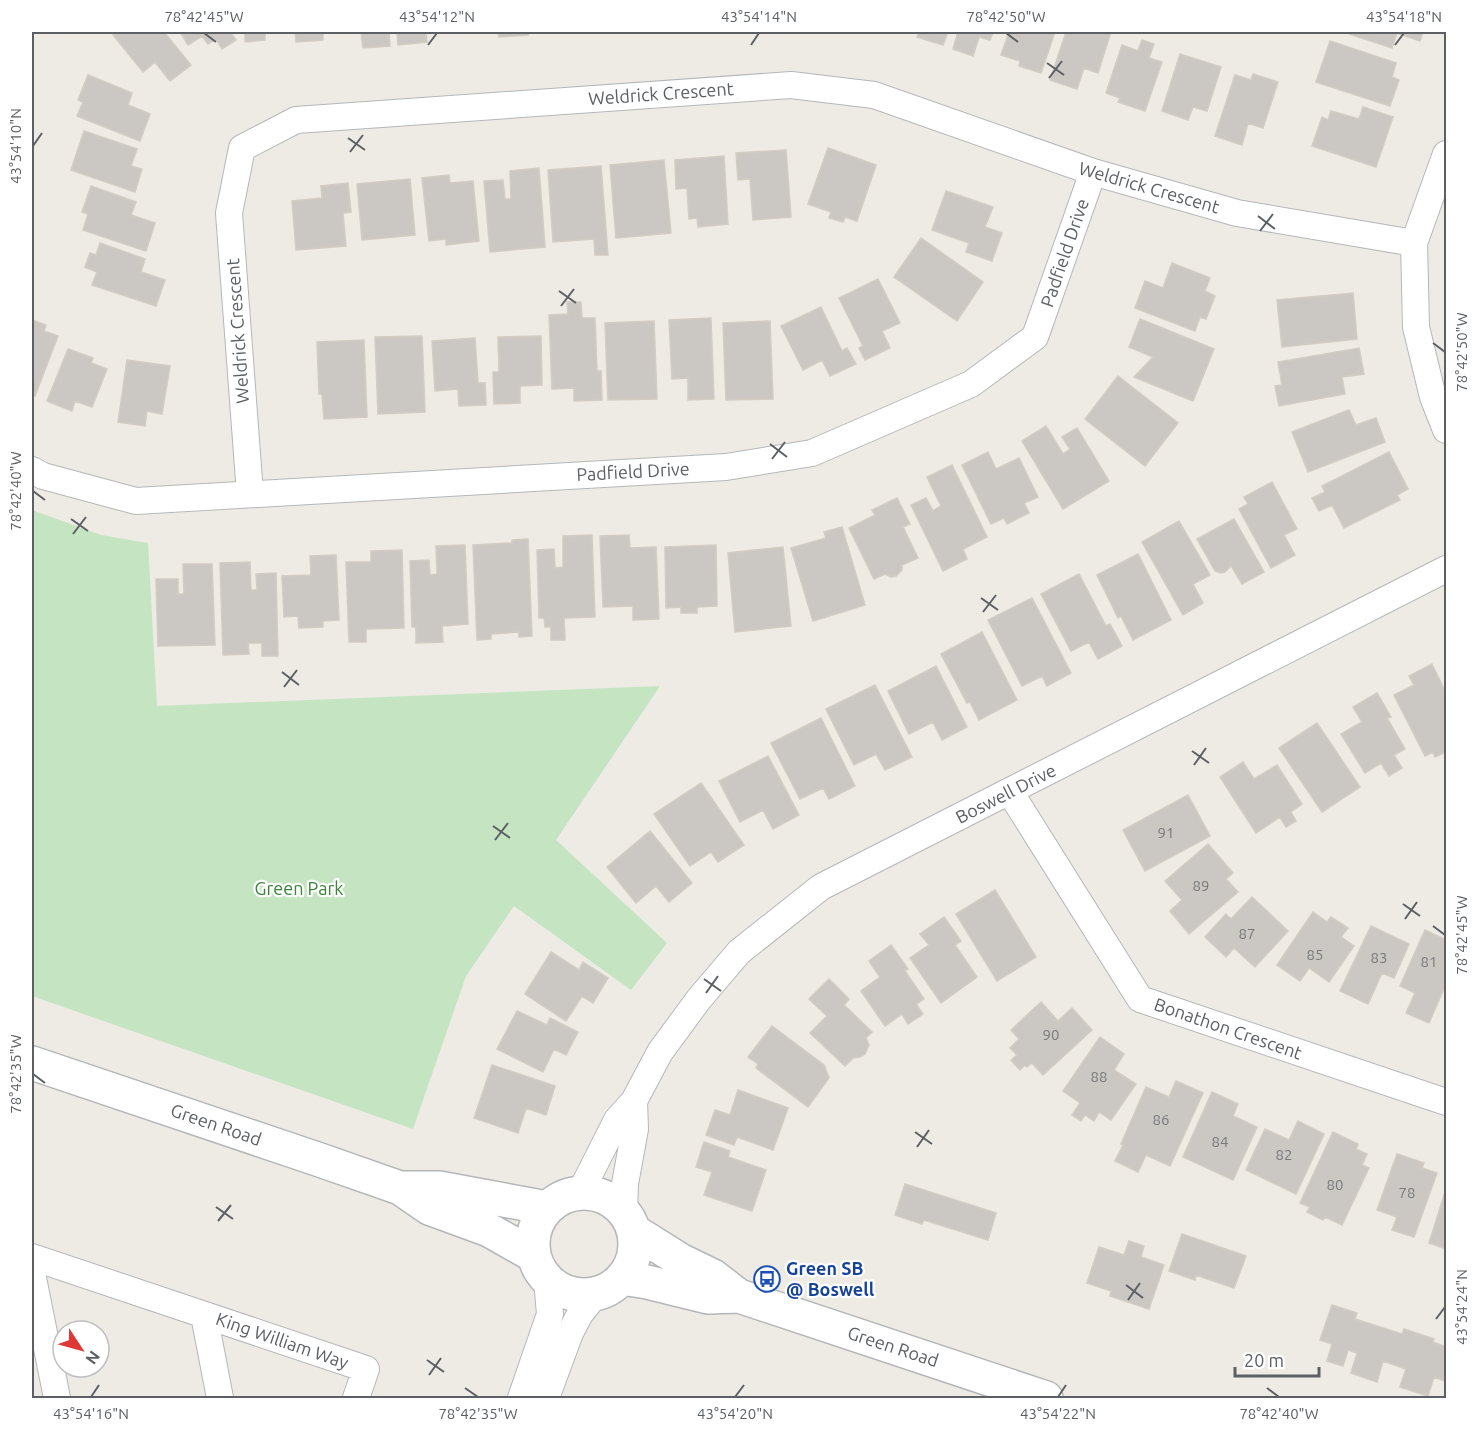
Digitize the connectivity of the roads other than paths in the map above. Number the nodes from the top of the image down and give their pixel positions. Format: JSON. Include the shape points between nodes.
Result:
{"nodes":[{"id":1,"x":1446,"y":154,"type":"edge"},
{"id":2,"x":1093,"y":172,"type":"junction"},
{"id":3,"x":1414,"y":243,"type":"junction"},
{"id":4,"x":1446,"y":430,"type":"edge"},
{"id":5,"x":32,"y":470,"type":"edge"},
{"id":6,"x":250,"y":494,"type":"junction"},
{"id":7,"x":1446,"y":569,"type":"edge"},
{"id":8,"x":1010,"y":792,"type":"junction"},
{"id":9,"x":32,"y":1063,"type":"edge"},
{"id":10,"x":634,"y":1101,"type":"junction"},
{"id":11,"x":1446,"y":1102,"type":"edge"},
{"id":12,"x":400,"y":1188,"type":"junction"},
{"id":13,"x":580,"y":1193,"type":"junction"},
{"id":14,"x":547,"y":1208,"type":"junction"},
{"id":15,"x":629,"y":1221,"type":"junction"},
{"id":16,"x":32,"y":1257,"type":"edge"},
{"id":17,"x":540,"y":1267,"type":"junction"},
{"id":18,"x":32,"y":1273,"type":"edge"},
{"id":19,"x":609,"y":1286,"type":"junction"},
{"id":20,"x":739,"y":1296,"type":"junction"},
{"id":21,"x":204,"y":1315,"type":"junction"},
{"id":22,"x":57,"y":1398,"type":"edge"},
{"id":23,"x":220,"y":1398,"type":"edge"},
{"id":24,"x":356,"y":1398,"type":"edge"},
{"id":25,"x":521,"y":1398,"type":"edge"},
{"id":26,"x":546,"y":1398,"type":"edge"},
{"id":27,"x":1046,"y":1398,"type":"edge"}],
"edges":[{"from":1,"to":3,"type":"street"},
{"from":2,"to":3,"type":"street","name":"Weldrick Crescent","via":[[1237,213]]},
{"from":2,"to":6,"type":"street","name":"Padfield Drive","via":[[1035,337],[971,384],[812,453],[726,467]]},
{"from":2,"to":6,"type":"street","name":"Weldrick Crescent","via":[[874,96],[791,85],[296,120],[242,148],[229,213]]},
{"from":3,"to":4,"type":"street","via":[[1416,327],[1433,397]]},
{"from":5,"to":6,"type":"street","name":"Padfield Drive","via":[[136,501]]},
{"from":7,"to":8,"type":"street","name":"Boswell Drive"},
{"from":8,"to":10,"type":"street","name":"Boswell Drive","via":[[821,887],[739,952],[660,1052]]},
{"from":8,"to":11,"type":"street","name":"Bonathon Crescent","via":[[1140,999]]},
{"from":9,"to":12,"type":"street","name":"Green Road"},
{"from":10,"to":13,"type":"street","name":"Boswell Drive","via":[[617,1119]]},
{"from":10,"to":15,"type":"street","name":"Boswell Drive","via":[[635,1129],[625,1184]]},
{"from":12,"to":14,"type":"street","name":"Green Road","via":[[439,1188]]},
{"from":12,"to":17,"type":"street","name":"Green Road","via":[[429,1208],[489,1230]]},
{"from":13,"to":14,"type":"street"},
{"from":13,"to":15,"type":"street","via":[[593,1193],[615,1202]]},
{"from":14,"to":17,"type":"street","via":[[539,1218],[532,1242]]},
{"from":15,"to":19,"type":"street","via":[[635,1252],[628,1270]]},
{"from":15,"to":20,"type":"street","name":"Green Road","via":[[680,1260],[713,1276]]},
{"from":16,"to":21,"type":"street","name":"King William Way"},
{"from":17,"to":19,"type":"street","via":[[558,1288],[570,1294],[583,1295]]},
{"from":17,"to":25,"type":"street","via":[[550,1314]]},
{"from":18,"to":22,"type":"street"},
{"from":19,"to":20,"type":"street","name":"Green Road","via":[[658,1284],[708,1297]]},
{"from":19,"to":26,"type":"street","via":[[580,1314]]},
{"from":20,"to":27,"type":"street","name":"Green Road"},
{"from":21,"to":23,"type":"street","name":"King William Way"},
{"from":21,"to":24,"type":"street","name":"King William Way","via":[[366,1369]]}]}
